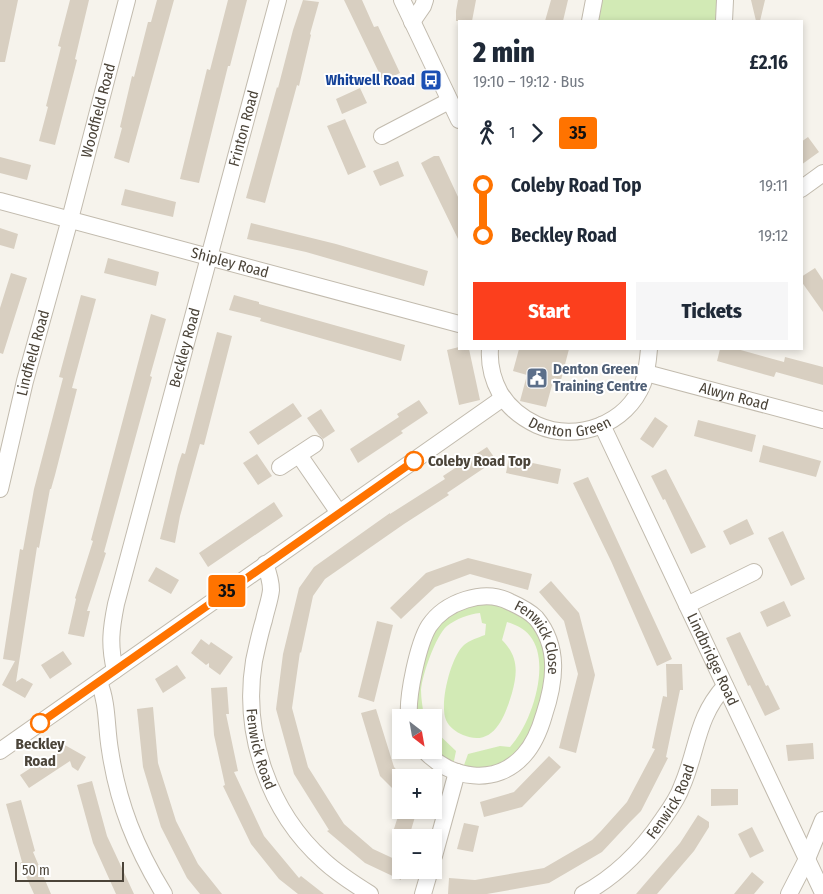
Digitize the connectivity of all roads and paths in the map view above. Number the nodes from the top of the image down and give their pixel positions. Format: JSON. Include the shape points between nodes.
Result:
{"nodes":[{"id":1,"x":127,"y":0,"type":"edge"},
{"id":2,"x":278,"y":0,"type":"edge"},
{"id":3,"x":402,"y":0,"type":"edge"},
{"id":4,"x":425,"y":0,"type":"edge"},
{"id":5,"x":594,"y":0,"type":"edge"},
{"id":6,"x":725,"y":0,"type":"edge"},
{"id":7,"x":590,"y":20,"type":"edge"},
{"id":8,"x":724,"y":20,"type":"edge"},
{"id":9,"x":412,"y":22,"type":"junction"},
{"id":10,"x":450,"y":101,"type":"junction"},
{"id":11,"x":458,"y":118,"type":"edge"},
{"id":12,"x":382,"y":136,"type":"dead end"},
{"id":13,"x":823,"y":173,"type":"edge"},
{"id":14,"x":803,"y":187,"type":"edge"},
{"id":15,"x":0,"y":201,"type":"edge"},
{"id":16,"x":70,"y":220,"type":"junction"},
{"id":17,"x":210,"y":257,"type":"junction"},
{"id":18,"x":458,"y":324,"type":"edge"},
{"id":19,"x":490,"y":350,"type":"edge"},
{"id":20,"x":649,"y":350,"type":"edge"},
{"id":21,"x":646,"y":373,"type":"junction"},
{"id":22,"x":503,"y":398,"type":"junction"},
{"id":23,"x":823,"y":420,"type":"edge"},
{"id":24,"x":602,"y":425,"type":"junction"},
{"id":25,"x":315,"y":444,"type":"dead end"},
{"id":26,"x":299,"y":455,"type":"junction"},
{"id":27,"x":280,"y":467,"type":"dead end"},
{"id":28,"x":0,"y":489,"type":"edge"},
{"id":29,"x":339,"y":513,"type":"junction"},
{"id":30,"x":265,"y":564,"type":"junction"},
{"id":31,"x":754,"y":572,"type":"dead end"},
{"id":32,"x":687,"y":605,"type":"junction"},
{"id":33,"x":115,"y":670,"type":"junction"},
{"id":34,"x":99,"y":682,"type":"junction"},
{"id":35,"x":726,"y":686,"type":"junction"},
{"id":36,"x":409,"y":709,"type":"edge"},
{"id":37,"x":0,"y":751,"type":"edge"},
{"id":38,"x":435,"y":759,"type":"edge"},
{"id":39,"x":457,"y":772,"type":"junction"},
{"id":40,"x":823,"y":820,"type":"edge"},
{"id":41,"x":441,"y":829,"type":"edge"},
{"id":42,"x":807,"y":859,"type":"junction"},
{"id":43,"x":427,"y":879,"type":"edge"},
{"id":44,"x":823,"y":893,"type":"edge"},
{"id":45,"x":164,"y":894,"type":"edge"},
{"id":46,"x":370,"y":894,"type":"edge"},
{"id":47,"x":423,"y":894,"type":"edge"},
{"id":48,"x":583,"y":894,"type":"edge"},
{"id":49,"x":789,"y":894,"type":"edge"}],
"edges":[{"from":1,"to":16,"type":"street","name":"Woodfield Road"},
{"from":2,"to":17,"type":"street","name":"Frinton Road"},
{"from":3,"to":9,"type":"street"},
{"from":4,"to":9,"type":"street"},
{"from":5,"to":7,"type":"street"},
{"from":6,"to":8,"type":"street"},
{"from":9,"to":10,"type":"street"},
{"from":10,"to":11,"type":"street"},
{"from":10,"to":12,"type":"street"},
{"from":13,"to":14,"type":"street"},
{"from":15,"to":16,"type":"street","name":"Shipley Road"},
{"from":16,"to":17,"type":"street","name":"Shipley Road"},
{"from":16,"to":28,"type":"street","name":"Lindfield Road","via":[[25,381]]},
{"from":17,"to":18,"type":"street","name":"Shipley Road"},
{"from":17,"to":33,"type":"street","name":"Beckley Road","via":[[116,604],[110,641]]},
{"from":19,"to":22,"type":"street","name":"Denton Green","via":[[493,376]]},
{"from":20,"to":21,"type":"street","name":"Denton Green"},
{"from":21,"to":23,"type":"street","name":"Alwyn Road"},
{"from":21,"to":24,"type":"street","name":"Denton Green","via":[[628,406]]},
{"from":22,"to":24,"type":"street","name":"Denton Green","via":[[527,420],[548,430],[576,432]]},
{"from":22,"to":29,"type":"street"},
{"from":24,"to":32,"type":"street","name":"Lindbridge Road"},
{"from":25,"to":26,"type":"street"},
{"from":26,"to":27,"type":"street"},
{"from":26,"to":29,"type":"street"},
{"from":29,"to":30,"type":"street"},
{"from":30,"to":33,"type":"street"},
{"from":30,"to":46,"type":"street","name":"Fenwick Road","via":[[271,589],[254,662],[252,695],[252,715],[260,757],[273,792],[295,830],[323,861]]},
{"from":31,"to":32,"type":"street"},
{"from":32,"to":35,"type":"street","name":"Lindbridge Road"},
{"from":33,"to":34,"type":"street"},
{"from":34,"to":37,"type":"street"},
{"from":34,"to":45,"type":"street","via":[[105,700],[110,750],[123,808],[137,847]]},
{"from":35,"to":42,"type":"street","name":"Lindbridge Road"},
{"from":35,"to":48,"type":"street","name":"Fenwick Road","via":[[704,717],[682,787],[649,840],[627,864]]},
{"from":36,"to":39,"type":"street","name":"Fenwick Close","via":[[413,674],[423,641],[429,626],[439,615],[454,605],[479,596],[507,600],[535,617],[546,632],[554,663],[549,700],[540,729],[523,756],[500,772],[474,777]]},
{"from":38,"to":39,"type":"street","name":"Fenwick Close"},
{"from":39,"to":41,"type":"street"},
{"from":40,"to":42,"type":"street"},
{"from":42,"to":44,"type":"street","name":"Lindbridge Road"},
{"from":42,"to":49,"type":"street"},
{"from":43,"to":47,"type":"street"}]}
